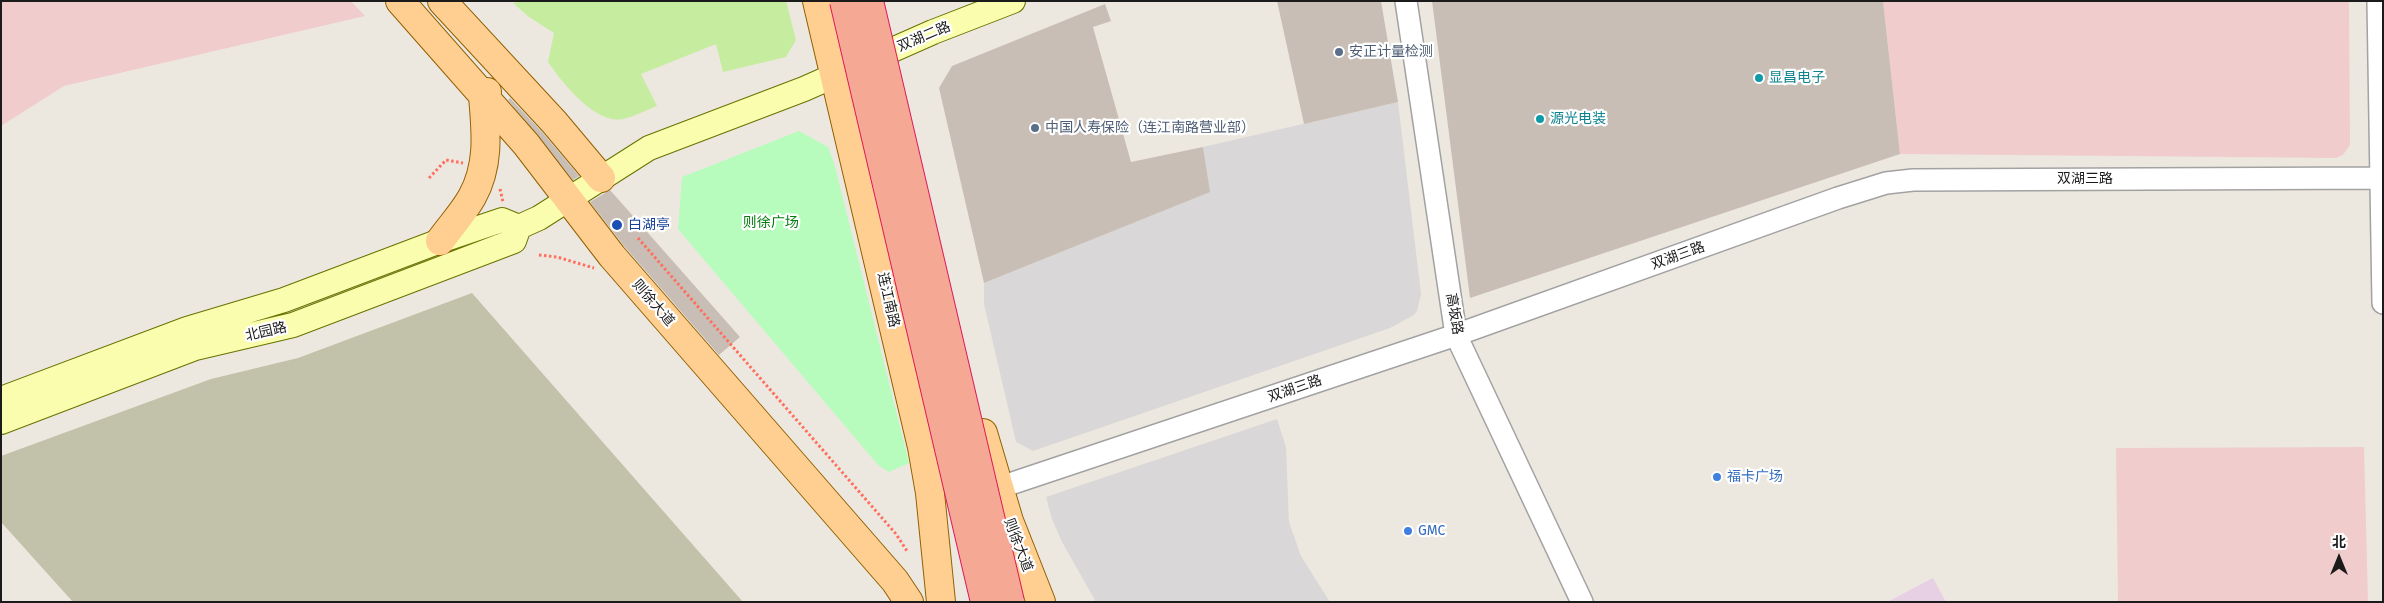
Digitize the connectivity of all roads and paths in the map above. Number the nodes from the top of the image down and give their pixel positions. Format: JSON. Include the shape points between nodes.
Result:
{"nodes":[{"id":1,"x":400,"y":1,"type":"edge"},
{"id":2,"x":442,"y":1,"type":"edge"},
{"id":3,"x":817,"y":1,"type":"edge"},
{"id":4,"x":844,"y":1,"type":"edge"},
{"id":5,"x":869,"y":1,"type":"edge"},
{"id":6,"x":880,"y":1,"type":"edge"},
{"id":7,"x":1013,"y":1,"type":"edge"},
{"id":8,"x":1406,"y":1,"type":"edge"},
{"id":9,"x":2378,"y":1,"type":"edge"},
{"id":10,"x":892,"y":51,"type":"junction"},
{"id":11,"x":508,"y":72,"type":"junction"},
{"id":12,"x":835,"y":76,"type":"junction"},
{"id":13,"x":483,"y":96,"type":"junction"},
{"id":14,"x":465,"y":164,"type":"dead end"},
{"id":15,"x":429,"y":178,"type":"dead end"},
{"id":16,"x":601,"y":178,"type":"junction"},
{"id":17,"x":2381,"y":178,"type":"edge"},
{"id":18,"x":568,"y":200,"type":"junction"},
{"id":19,"x":518,"y":227,"type":"junction"},
{"id":20,"x":638,"y":238,"type":"dead end"},
{"id":21,"x":440,"y":241,"type":"junction"},
{"id":22,"x":539,"y":255,"type":"dead end"},
{"id":23,"x":450,"y":266,"type":"junction"},
{"id":24,"x":595,"y":268,"type":"dead end"},
{"id":25,"x":2383,"y":303,"type":"edge"},
{"id":26,"x":1456,"y":335,"type":"junction"},
{"id":27,"x":1,"y":399,"type":"edge"},
{"id":28,"x":1,"y":422,"type":"edge"},
{"id":29,"x":998,"y":488,"type":"junction"},
{"id":30,"x":907,"y":551,"type":"dead end"},
{"id":31,"x":909,"y":602,"type":"edge"},
{"id":32,"x":940,"y":602,"type":"edge"},
{"id":33,"x":985,"y":602,"type":"edge"},
{"id":34,"x":1010,"y":602,"type":"edge"},
{"id":35,"x":1041,"y":602,"type":"edge"},
{"id":36,"x":1582,"y":602,"type":"edge"}],
"edges":[{"from":1,"to":13,"type":"main road","name":"则徐大道"},
{"from":2,"to":11,"type":"main road"},
{"from":3,"to":12,"type":"main road","name":"连江南路"},
{"from":4,"to":33,"type":"highway","bridge":true},
{"from":5,"to":34,"type":"highway","bridge":true},
{"from":6,"to":10,"type":"main road"},
{"from":7,"to":10,"type":"main road","name":"双湖二路"},
{"from":8,"to":26,"type":"street","name":"高坂路"},
{"from":9,"to":17,"type":"street"},
{"from":10,"to":12,"type":"main road","name":"双湖二路"},
{"from":10,"to":29,"type":"main road"},
{"from":11,"to":13,"type":"main road"},
{"from":11,"to":16,"type":"main road"},
{"from":12,"to":16,"type":"main road","name":"双湖二路","via":[[649,148]]},
{"from":12,"to":32,"type":"main road","name":"连江南路","via":[[922,447],[930,493]]},
{"from":13,"to":18,"type":"main road","name":"则徐大道","via":[[526,144]]},
{"from":13,"to":21,"type":"main road","via":[[486,138],[483,168],[472,198]]},
{"from":14,"to":15,"type":"path","via":[[446,160]]},
{"from":16,"to":18,"type":"main road","name":"北园路"},
{"from":17,"to":25,"type":"street"},
{"from":17,"to":26,"type":"street","name":"双湖三路","via":[[1913,180],[1886,183]]},
{"from":18,"to":19,"type":"main road","name":"北园路"},
{"from":18,"to":31,"type":"main road","name":"则徐大道","via":[[612,256],[895,581]]},
{"from":19,"to":21,"type":"main road","name":"北园路","via":[[502,220]]},
{"from":19,"to":23,"type":"main road","name":"北园路","via":[[514,241]]},
{"from":20,"to":30,"type":"path","via":[[896,534]]},
{"from":21,"to":23,"type":"main road"},
{"from":21,"to":27,"type":"main road","name":"北园路","via":[[284,300],[187,329]]},
{"from":22,"to":24,"type":"path","via":[[557,256]]},
{"from":23,"to":28,"type":"main road","name":"北园路","via":[[293,326],[195,348]]},
{"from":26,"to":29,"type":"street","name":"双湖三路"},
{"from":26,"to":36,"type":"street","name":"高坂路"},
{"from":29,"to":35,"type":"main road","name":"则徐大道"}]}
